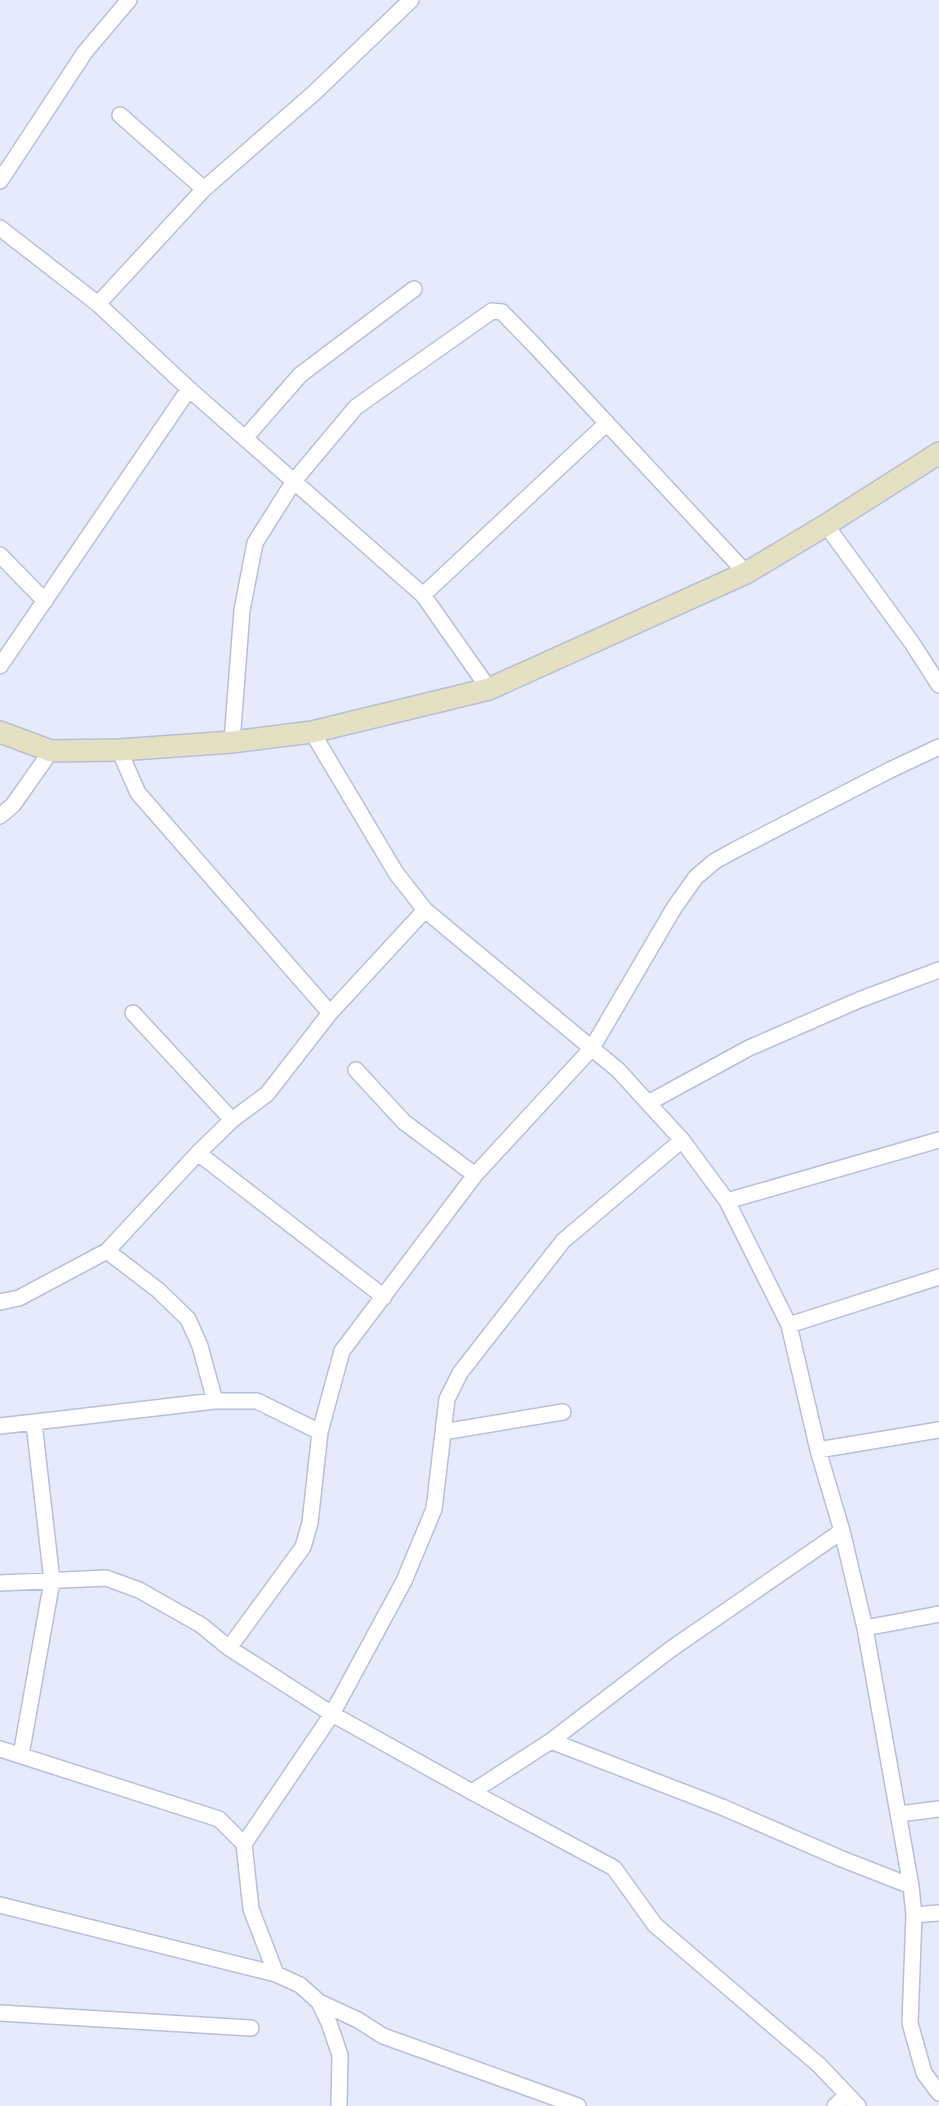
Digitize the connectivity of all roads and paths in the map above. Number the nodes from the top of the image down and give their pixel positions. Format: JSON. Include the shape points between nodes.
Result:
{"nodes":[{"id":1,"x":129,"y":0,"type":"edge"},
{"id":2,"x":411,"y":0,"type":"edge"},
{"id":3,"x":120,"y":115,"type":"dead end"},
{"id":4,"x":0,"y":181,"type":"edge"},
{"id":5,"x":204,"y":189,"type":"junction"},
{"id":6,"x":2,"y":234,"type":"edge"},
{"id":7,"x":414,"y":289,"type":"dead end"},
{"id":8,"x":98,"y":304,"type":"junction"},
{"id":9,"x":189,"y":388,"type":"junction"},
{"id":10,"x":607,"y":423,"type":"junction"},
{"id":11,"x":246,"y":437,"type":"junction"},
{"id":12,"x":939,"y":453,"type":"edge"},
{"id":13,"x":294,"y":481,"type":"junction"},
{"id":14,"x":825,"y":525,"type":"junction"},
{"id":15,"x":0,"y":555,"type":"edge"},
{"id":16,"x":746,"y":573,"type":"junction"},
{"id":17,"x":423,"y":595,"type":"junction"},
{"id":18,"x":45,"y":601,"type":"junction"},
{"id":19,"x":0,"y":666,"type":"edge"},
{"id":20,"x":939,"y":685,"type":"edge"},
{"id":21,"x":489,"y":689,"type":"junction"},
{"id":22,"x":0,"y":732,"type":"edge"},
{"id":23,"x":312,"y":732,"type":"junction"},
{"id":24,"x":232,"y":742,"type":"junction"},
{"id":25,"x":939,"y":747,"type":"edge"},
{"id":26,"x":119,"y":750,"type":"junction"},
{"id":27,"x":51,"y":751,"type":"junction"},
{"id":28,"x":0,"y":816,"type":"edge"},
{"id":29,"x":425,"y":910,"type":"junction"},
{"id":30,"x":939,"y":970,"type":"edge"},
{"id":31,"x":133,"y":1013,"type":"dead end"},
{"id":32,"x":330,"y":1013,"type":"junction"},
{"id":33,"x":592,"y":1048,"type":"junction"},
{"id":34,"x":356,"y":1070,"type":"dead end"},
{"id":35,"x":648,"y":1103,"type":"junction"},
{"id":36,"x":232,"y":1120,"type":"junction"},
{"id":37,"x":682,"y":1140,"type":"junction"},
{"id":38,"x":939,"y":1140,"type":"edge"},
{"id":39,"x":198,"y":1153,"type":"junction"},
{"id":40,"x":475,"y":1175,"type":"junction"},
{"id":41,"x":727,"y":1201,"type":"junction"},
{"id":42,"x":107,"y":1251,"type":"junction"},
{"id":43,"x":939,"y":1277,"type":"edge"},
{"id":44,"x":384,"y":1297,"type":"junction"},
{"id":45,"x":0,"y":1302,"type":"edge"},
{"id":46,"x":789,"y":1325,"type":"junction"},
{"id":47,"x":215,"y":1401,"type":"junction"},
{"id":48,"x":563,"y":1412,"type":"dead end"},
{"id":49,"x":34,"y":1423,"type":"junction"},
{"id":50,"x":0,"y":1426,"type":"edge"},
{"id":51,"x":939,"y":1430,"type":"edge"},
{"id":52,"x":320,"y":1432,"type":"junction"},
{"id":53,"x":443,"y":1432,"type":"junction"},
{"id":54,"x":818,"y":1450,"type":"junction"},
{"id":55,"x":842,"y":1531,"type":"junction"},
{"id":56,"x":52,"y":1581,"type":"junction"},
{"id":57,"x":0,"y":1583,"type":"edge"},
{"id":58,"x":939,"y":1614,"type":"edge"},
{"id":59,"x":865,"y":1628,"type":"junction"},
{"id":60,"x":229,"y":1648,"type":"junction"},
{"id":61,"x":332,"y":1714,"type":"junction"},
{"id":62,"x":551,"y":1741,"type":"junction"},
{"id":63,"x":0,"y":1749,"type":"edge"},
{"id":64,"x":21,"y":1755,"type":"junction"},
{"id":65,"x":472,"y":1792,"type":"junction"},
{"id":66,"x":939,"y":1809,"type":"edge"},
{"id":67,"x":899,"y":1814,"type":"junction"},
{"id":68,"x":244,"y":1844,"type":"junction"},
{"id":69,"x":911,"y":1886,"type":"junction"},
{"id":70,"x":0,"y":1905,"type":"edge"},
{"id":71,"x":939,"y":1913,"type":"edge"},
{"id":72,"x":914,"y":1915,"type":"junction"},
{"id":73,"x":276,"y":1974,"type":"junction"},
{"id":74,"x":318,"y":2002,"type":"junction"},
{"id":75,"x":0,"y":2013,"type":"edge"},
{"id":76,"x":251,"y":2028,"type":"dead end"},
{"id":77,"x":939,"y":2093,"type":"edge"},
{"id":78,"x":853,"y":2101,"type":"edge"},
{"id":79,"x":339,"y":2106,"type":"edge"},
{"id":80,"x":578,"y":2106,"type":"edge"},
{"id":81,"x":835,"y":2106,"type":"edge"}],
"edges":[{"from":1,"to":4,"type":"street","via":[[85,52]]},
{"from":2,"to":5,"type":"street","via":[[314,93]]},
{"from":3,"to":5,"type":"street"},
{"from":5,"to":8,"type":"street"},
{"from":6,"to":8,"type":"street"},
{"from":7,"to":11,"type":"street","via":[[300,375]]},
{"from":8,"to":9,"type":"street"},
{"from":9,"to":11,"type":"street"},
{"from":9,"to":18,"type":"street"},
{"from":10,"to":13,"type":"street","via":[[502,312],[492,310],[356,407]]},
{"from":10,"to":16,"type":"street"},
{"from":10,"to":17,"type":"street"},
{"from":11,"to":13,"type":"street"},
{"from":12,"to":14,"type":"street"},
{"from":13,"to":17,"type":"street"},
{"from":13,"to":24,"type":"street","via":[[255,543],[242,610]]},
{"from":14,"to":16,"type":"street"},
{"from":14,"to":20,"type":"street"},
{"from":15,"to":18,"type":"street"},
{"from":16,"to":21,"type":"street"},
{"from":17,"to":21,"type":"street"},
{"from":18,"to":19,"type":"street"},
{"from":21,"to":23,"type":"street"},
{"from":22,"to":27,"type":"street"},
{"from":23,"to":24,"type":"street"},
{"from":23,"to":29,"type":"street","via":[[396,873]]},
{"from":24,"to":26,"type":"street"},
{"from":25,"to":33,"type":"street","via":[[735,850],[696,877]]},
{"from":26,"to":27,"type":"street"},
{"from":26,"to":32,"type":"street","via":[[138,793]]},
{"from":27,"to":28,"type":"street","via":[[13,805]]},
{"from":29,"to":32,"type":"street"},
{"from":29,"to":33,"type":"street"},
{"from":30,"to":35,"type":"street","via":[[749,1048]]},
{"from":31,"to":36,"type":"street"},
{"from":32,"to":36,"type":"street","via":[[267,1094]]},
{"from":33,"to":35,"type":"street"},
{"from":33,"to":40,"type":"street"},
{"from":34,"to":40,"type":"street","via":[[404,1122]]},
{"from":35,"to":37,"type":"street"},
{"from":36,"to":39,"type":"street"},
{"from":37,"to":41,"type":"street"},
{"from":37,"to":53,"type":"street","via":[[563,1241],[460,1373],[447,1399]]},
{"from":38,"to":41,"type":"street"},
{"from":39,"to":42,"type":"street"},
{"from":39,"to":44,"type":"street"},
{"from":40,"to":44,"type":"street"},
{"from":41,"to":46,"type":"street"},
{"from":42,"to":45,"type":"street","via":[[19,1298]]},
{"from":42,"to":47,"type":"street","via":[[188,1319]]},
{"from":43,"to":46,"type":"street"},
{"from":44,"to":52,"type":"street","via":[[342,1351]]},
{"from":46,"to":54,"type":"street"},
{"from":47,"to":49,"type":"street"},
{"from":47,"to":52,"type":"street","via":[[257,1401]]},
{"from":48,"to":53,"type":"street"},
{"from":49,"to":50,"type":"street"},
{"from":49,"to":56,"type":"street"},
{"from":51,"to":54,"type":"street"},
{"from":52,"to":60,"type":"street","via":[[310,1523],[303,1547]]},
{"from":53,"to":61,"type":"street","via":[[434,1509],[404,1581]]},
{"from":54,"to":55,"type":"street"},
{"from":55,"to":59,"type":"street"},
{"from":55,"to":62,"type":"street","via":[[671,1649]]},
{"from":56,"to":57,"type":"street"},
{"from":56,"to":60,"type":"street","via":[[106,1578],[139,1590],[201,1625]]},
{"from":56,"to":64,"type":"street"},
{"from":58,"to":59,"type":"street"},
{"from":59,"to":67,"type":"street"},
{"from":60,"to":61,"type":"street"},
{"from":61,"to":65,"type":"street"},
{"from":61,"to":68,"type":"street"},
{"from":62,"to":65,"type":"street"},
{"from":62,"to":69,"type":"street","via":[[722,1806]]},
{"from":63,"to":64,"type":"street"},
{"from":64,"to":68,"type":"street","via":[[219,1819]]},
{"from":65,"to":78,"type":"street","via":[[614,1868],[655,1925],[819,2065]]},
{"from":66,"to":67,"type":"street"},
{"from":67,"to":69,"type":"street"},
{"from":68,"to":73,"type":"street","via":[[252,1909]]},
{"from":69,"to":72,"type":"street"},
{"from":70,"to":73,"type":"street"},
{"from":71,"to":72,"type":"street"},
{"from":72,"to":77,"type":"street","via":[[910,2023],[924,2073]]},
{"from":73,"to":74,"type":"street","via":[[300,1984]]},
{"from":74,"to":79,"type":"street","via":[[340,2055]]},
{"from":74,"to":80,"type":"street","via":[[383,2036]]},
{"from":75,"to":76,"type":"street"},
{"from":78,"to":81,"type":"street"}]}
